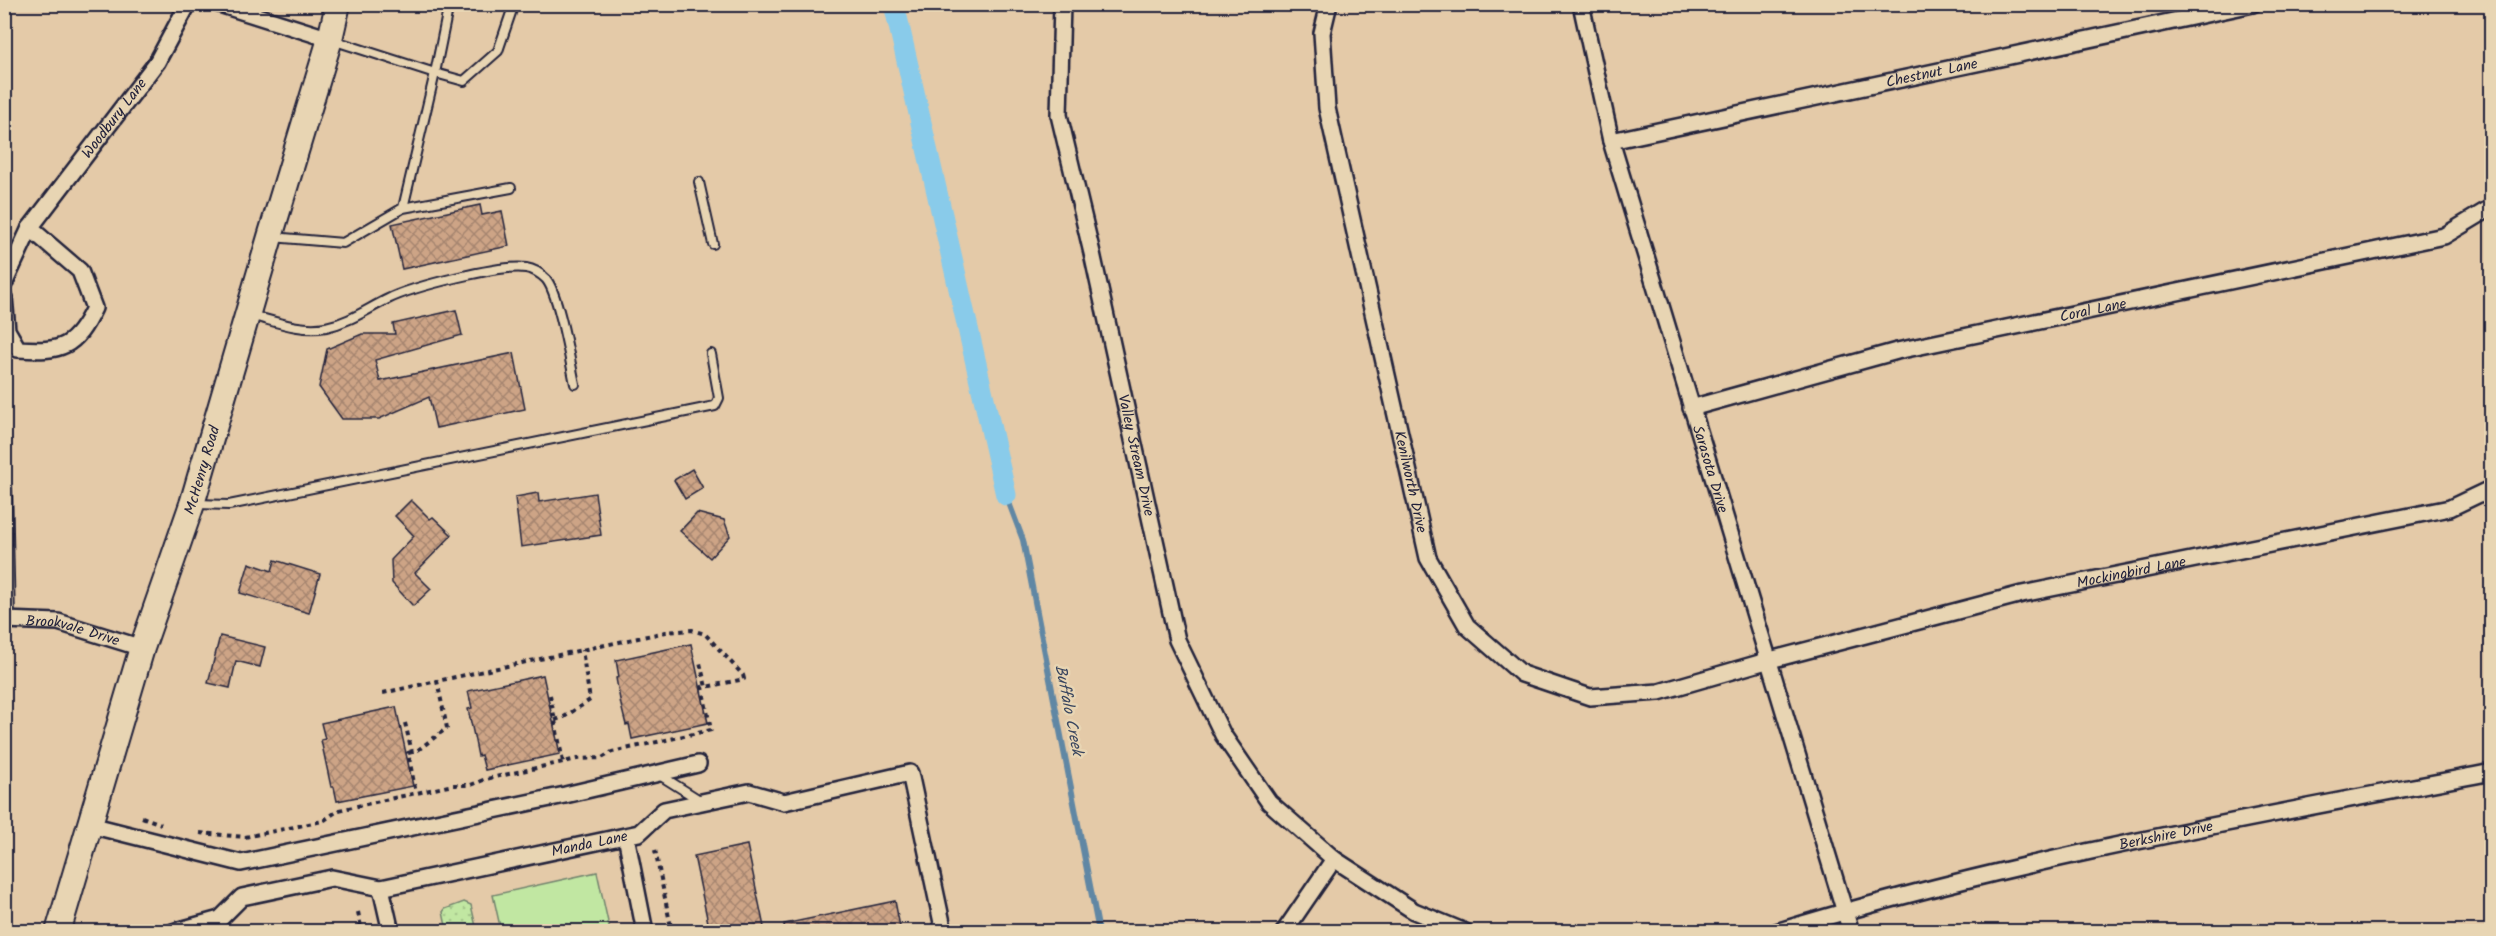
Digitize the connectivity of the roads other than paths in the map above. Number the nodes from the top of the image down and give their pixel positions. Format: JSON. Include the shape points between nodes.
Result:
{"nodes":[{"id":1,"x":188,"y":4,"type":"edge"},
{"id":2,"x":219,"y":4,"type":"edge"},
{"id":3,"x":338,"y":4,"type":"edge"},
{"id":4,"x":449,"y":4,"type":"edge"},
{"id":5,"x":513,"y":4,"type":"edge"},
{"id":6,"x":1062,"y":4,"type":"edge"},
{"id":7,"x":1329,"y":4,"type":"edge"},
{"id":8,"x":1581,"y":4,"type":"edge"},
{"id":9,"x":2253,"y":4,"type":"edge"},
{"id":10,"x":330,"y":39,"type":"junction"},
{"id":11,"x":435,"y":73,"type":"junction"},
{"id":12,"x":1611,"y":141,"type":"junction"},
{"id":13,"x":699,"y":182,"type":"dead end"},
{"id":14,"x":511,"y":188,"type":"dead end"},
{"id":15,"x":2492,"y":207,"type":"edge"},
{"id":16,"x":403,"y":208,"type":"junction"},
{"id":17,"x":30,"y":228,"type":"junction"},
{"id":18,"x":270,"y":237,"type":"junction"},
{"id":19,"x":713,"y":244,"type":"dead end"},
{"id":20,"x":4,"y":284,"type":"edge"},
{"id":21,"x":4,"y":297,"type":"edge"},
{"id":22,"x":249,"y":315,"type":"junction"},
{"id":23,"x":711,"y":354,"type":"dead end"},
{"id":24,"x":575,"y":384,"type":"dead end"},
{"id":25,"x":1691,"y":408,"type":"junction"},
{"id":26,"x":2492,"y":488,"type":"edge"},
{"id":27,"x":7,"y":489,"type":"dead end"},
{"id":28,"x":192,"y":504,"type":"junction"},
{"id":29,"x":7,"y":620,"type":"edge"},
{"id":30,"x":142,"y":648,"type":"junction"},
{"id":31,"x":1770,"y":660,"type":"junction"},
{"id":32,"x":699,"y":764,"type":"dead end"},
{"id":33,"x":2492,"y":772,"type":"edge"},
{"id":34,"x":658,"y":773,"type":"junction"},
{"id":35,"x":702,"y":802,"type":"junction"},
{"id":36,"x":90,"y":825,"type":"junction"},
{"id":37,"x":626,"y":836,"type":"junction"},
{"id":38,"x":1334,"y":859,"type":"junction"},
{"id":39,"x":381,"y":888,"type":"junction"},
{"id":40,"x":1845,"y":910,"type":"junction"},
{"id":41,"x":218,"y":926,"type":"edge"},
{"id":42,"x":58,"y":932,"type":"edge"},
{"id":43,"x":173,"y":932,"type":"edge"},
{"id":44,"x":391,"y":932,"type":"edge"},
{"id":45,"x":645,"y":932,"type":"edge"},
{"id":46,"x":944,"y":932,"type":"edge"},
{"id":47,"x":1284,"y":932,"type":"edge"},
{"id":48,"x":1465,"y":932,"type":"edge"},
{"id":49,"x":1776,"y":932,"type":"edge"},
{"id":50,"x":1851,"y":932,"type":"edge"}],
"edges":[{"from":1,"to":17,"type":"street","name":"Woodbury Lane","via":[[157,62]]},
{"from":2,"to":10,"type":"street"},
{"from":3,"to":10,"type":"main road","name":"McHenry Road"},
{"from":4,"to":11,"type":"lane"},
{"from":5,"to":11,"type":"lane","via":[[498,51],[464,81]]},
{"from":6,"to":38,"type":"street","name":"Valley Stream Drive","via":[[1059,115],[1177,640],[1223,735],[1269,802]]},
{"from":7,"to":31,"type":"street","name":"Kenilworth Drive","via":[[1322,33],[1330,120],[1428,558],[1467,626],[1522,674],[1590,697],[1659,692]]},
{"from":8,"to":12,"type":"street","name":"Sarasota Drive"},
{"from":9,"to":12,"type":"street","name":"Chestnut Lane"},
{"from":10,"to":11,"type":"lane"},
{"from":10,"to":18,"type":"main road","name":"McHenry Road"},
{"from":11,"to":16,"type":"lane"},
{"from":12,"to":25,"type":"street","name":"Sarasota Drive"},
{"from":13,"to":19,"type":"lane"},
{"from":14,"to":16,"type":"lane"},
{"from":15,"to":25,"type":"street","name":"Coral Lane","via":[[2444,236],[1897,351]]},
{"from":16,"to":18,"type":"lane","via":[[343,243]]},
{"from":17,"to":20,"type":"street","name":"Woodbury Lane"},
{"from":17,"to":21,"type":"street","via":[[80,271],[94,308],[70,344],[42,351],[18,349],[7,330]]},
{"from":18,"to":22,"type":"main road","name":"McHenry Road"},
{"from":22,"to":24,"type":"lane","via":[[304,329],[324,328],[347,322],[414,288],[504,268],[526,268],[547,280],[554,294]]},
{"from":22,"to":28,"type":"main road","name":"McHenry Road"},
{"from":23,"to":28,"type":"lane","via":[[719,398],[715,406],[229,505]]},
{"from":25,"to":31,"type":"street","name":"Sarasota Drive"},
{"from":26,"to":31,"type":"street","name":"Mockingbird Lane","via":[[2451,508],[2022,594]]},
{"from":27,"to":29,"type":"lane"},
{"from":28,"to":30,"type":"main road","name":"McHenry Road"},
{"from":29,"to":30,"type":"street","name":"Brookvale Drive","via":[[58,622]]},
{"from":30,"to":36,"type":"main road","name":"McHenry Road"},
{"from":31,"to":40,"type":"street","name":"Sarasota Drive"},
{"from":32,"to":34,"type":"street"},
{"from":33,"to":40,"type":"street","name":"Berkshire Drive","via":[[2040,861]]},
{"from":34,"to":35,"type":"lane"},
{"from":34,"to":36,"type":"street","via":[[241,863]]},
{"from":35,"to":37,"type":"street","name":"Manda Lane","via":[[664,810],[639,833]]},
{"from":35,"to":46,"type":"street","name":"Manda Lane","via":[[749,792],[784,802],[910,773]]},
{"from":36,"to":42,"type":"main road","name":"McHenry Road"},
{"from":37,"to":39,"type":"street","name":"Manda Lane"},
{"from":37,"to":45,"type":"street"},
{"from":38,"to":47,"type":"street"},
{"from":38,"to":48,"type":"street","name":"Valley Stream Drive","via":[[1414,911]]},
{"from":39,"to":41,"type":"street","name":"Manda Lane","via":[[332,878],[242,897]]},
{"from":39,"to":44,"type":"street"},
{"from":40,"to":49,"type":"street"},
{"from":40,"to":50,"type":"street","name":"Sarasota Drive"},
{"from":41,"to":43,"type":"street","name":"Manda Lane"}]}
